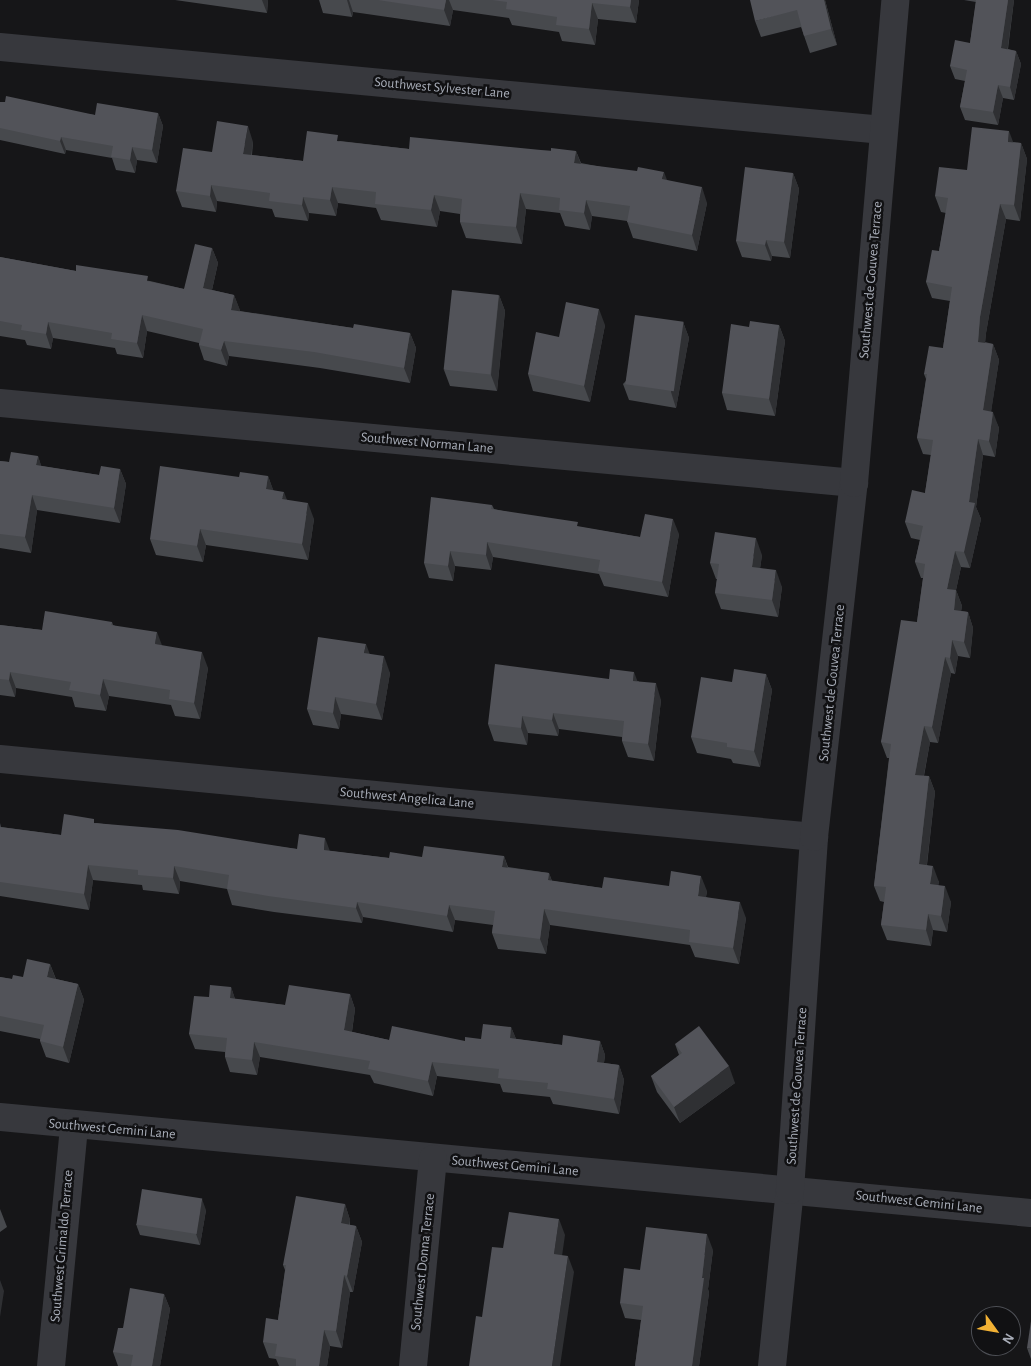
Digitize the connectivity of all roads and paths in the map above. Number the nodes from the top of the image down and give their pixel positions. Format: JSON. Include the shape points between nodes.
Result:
{"nodes":[{"id":1,"x":895,"y":0,"type":"edge"},
{"id":2,"x":0,"y":47,"type":"edge"},
{"id":3,"x":883,"y":130,"type":"junction"},
{"id":4,"x":0,"y":403,"type":"edge"},
{"id":5,"x":854,"y":483,"type":"junction"},
{"id":6,"x":0,"y":759,"type":"edge"},
{"id":7,"x":814,"y":837,"type":"junction"},
{"id":8,"x":0,"y":1117,"type":"edge"},
{"id":9,"x":74,"y":1125,"type":"junction"},
{"id":10,"x":433,"y":1159,"type":"junction"},
{"id":11,"x":790,"y":1190,"type":"junction"},
{"id":12,"x":1031,"y":1214,"type":"edge"},
{"id":13,"x":51,"y":1366,"type":"edge"},
{"id":14,"x":413,"y":1366,"type":"edge"},
{"id":15,"x":772,"y":1366,"type":"edge"}],
"edges":[{"from":1,"to":3,"type":"street","name":"Southwest de Gouvea Terrace"},
{"from":2,"to":3,"type":"street","name":"Southwest Sylvester Lane"},
{"from":3,"to":5,"type":"street","name":"Southwest de Gouvea Terrace"},
{"from":4,"to":5,"type":"street","name":"Southwest Norman Lane"},
{"from":5,"to":7,"type":"street","name":"Southwest de Gouvea Terrace"},
{"from":6,"to":7,"type":"street","name":"Southwest Angelica Lane"},
{"from":7,"to":11,"type":"street","name":"Southwest de Gouvea Terrace"},
{"from":8,"to":9,"type":"street","name":"Southwest Gemini Lane"},
{"from":9,"to":10,"type":"street","name":"Southwest Gemini Lane"},
{"from":9,"to":13,"type":"street","name":"Southwest Grimaldo Terrace"},
{"from":10,"to":11,"type":"street","name":"Southwest Gemini Lane"},
{"from":10,"to":14,"type":"street","name":"Southwest Donna Terrace"},
{"from":11,"to":12,"type":"street","name":"Southwest Gemini Lane"},
{"from":11,"to":15,"type":"street","name":"Southwest de Gouvea Terrace"}]}
